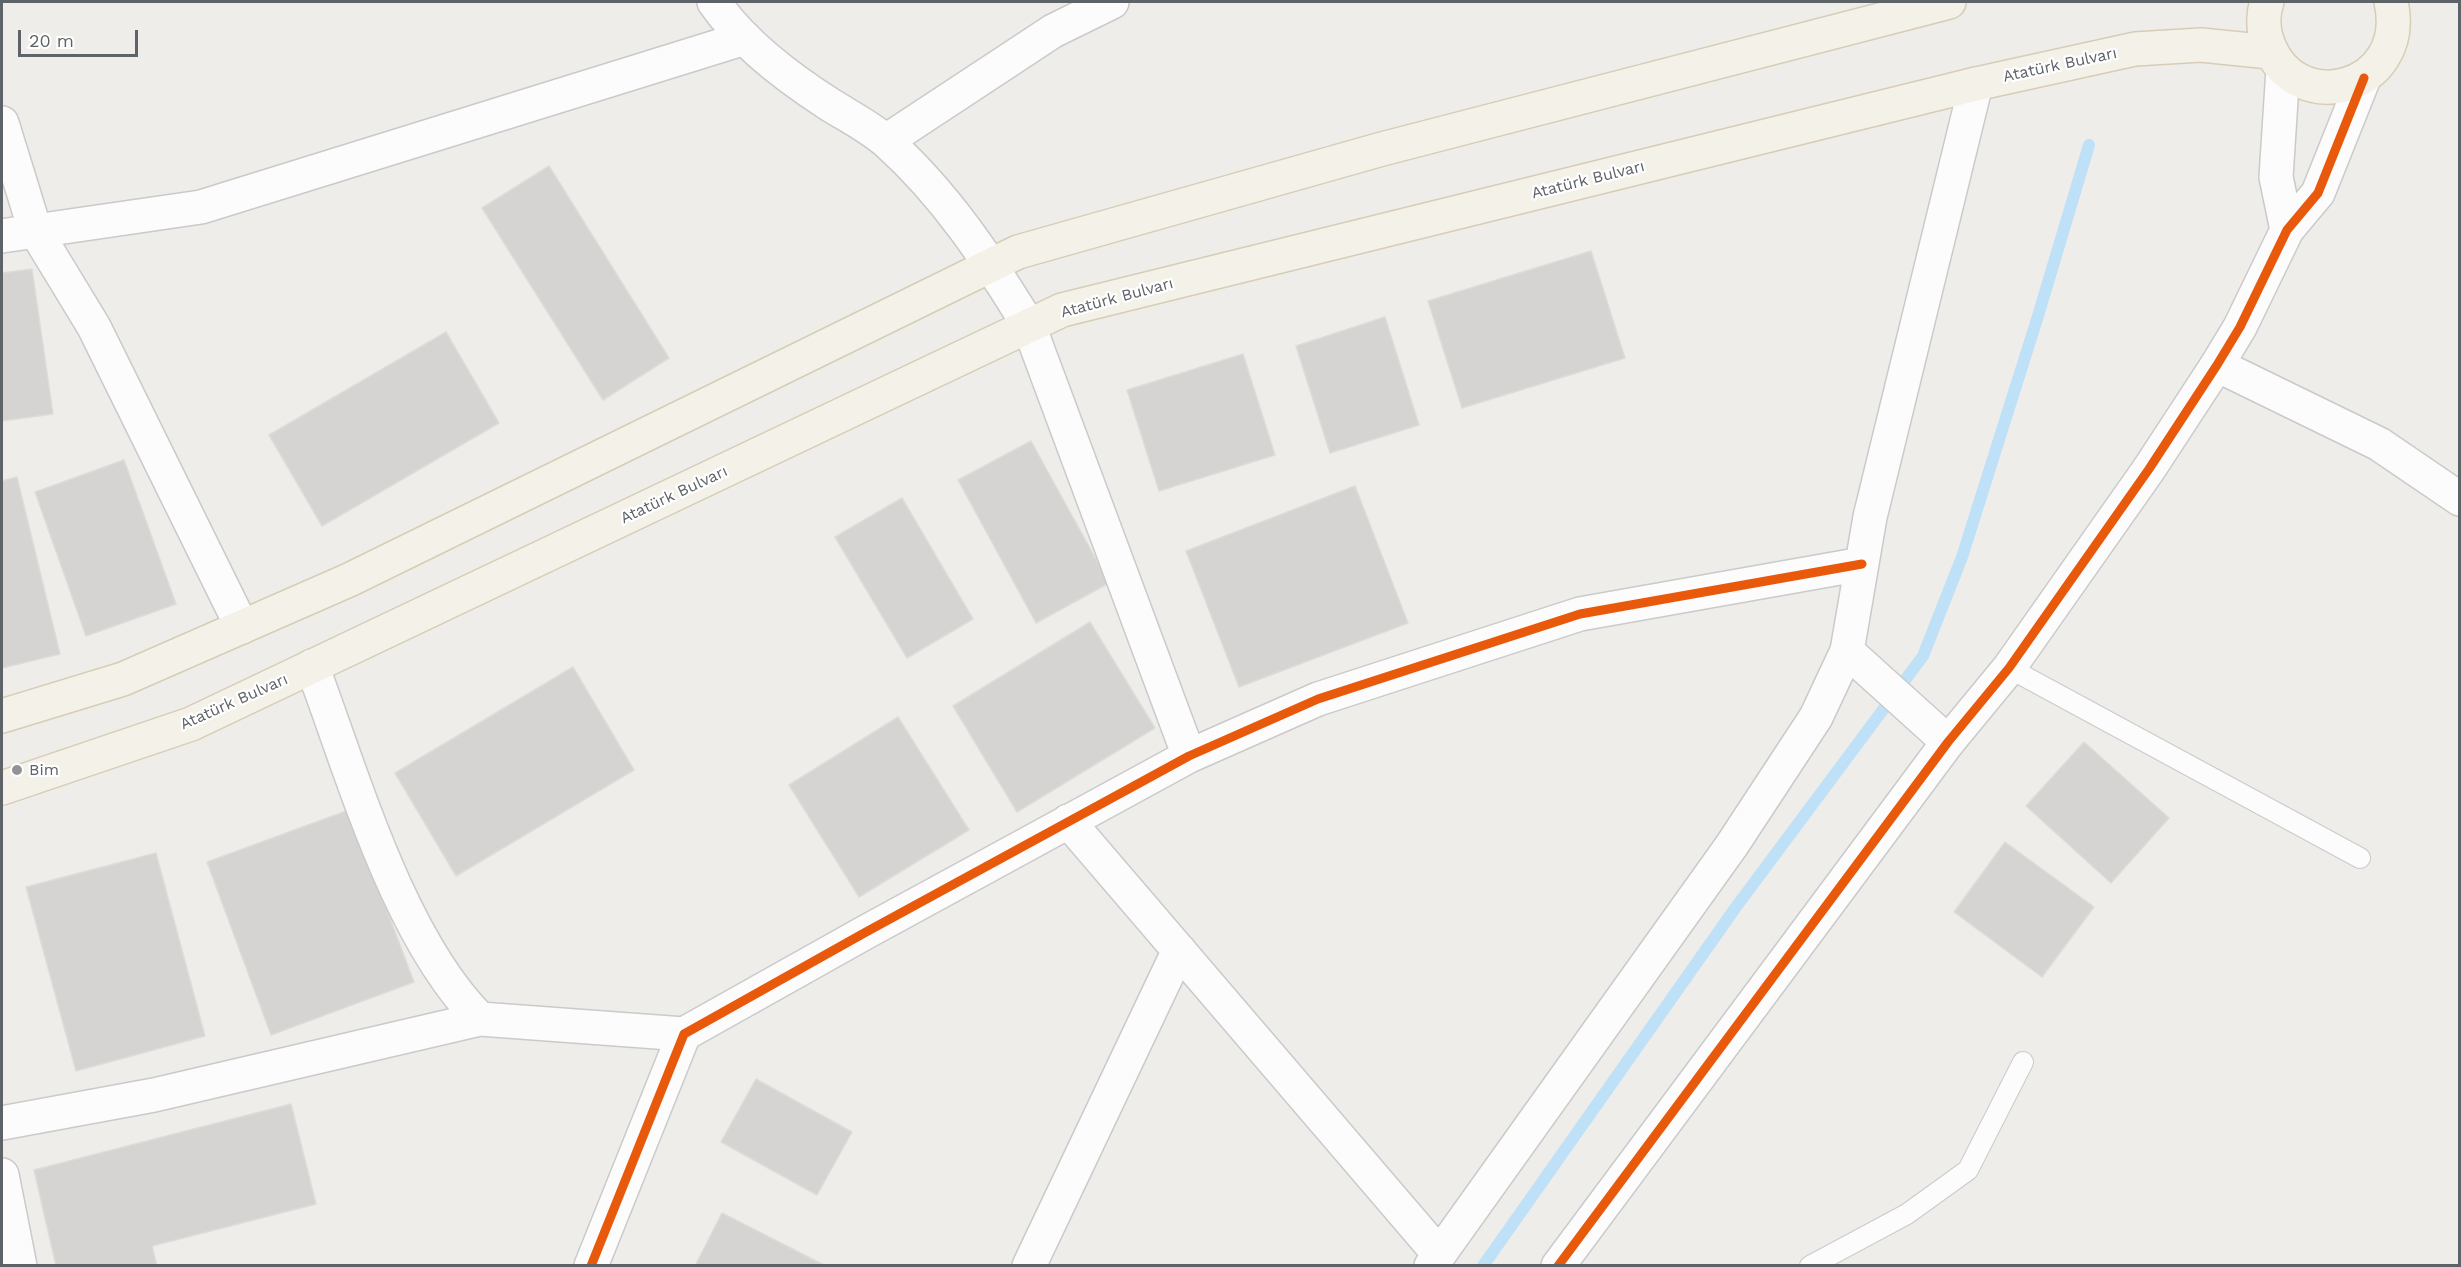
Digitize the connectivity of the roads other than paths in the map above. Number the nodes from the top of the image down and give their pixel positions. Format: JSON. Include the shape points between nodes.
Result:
{"nodes":[{"id":1,"x":714,"y":2,"type":"edge"},
{"id":2,"x":1112,"y":2,"type":"edge"},
{"id":3,"x":1949,"y":2,"type":"edge"},
{"id":4,"x":2267,"y":2,"type":"edge"},
{"id":5,"x":2392,"y":2,"type":"edge"},
{"id":6,"x":745,"y":38,"type":"junction"},
{"id":7,"x":2277,"y":60,"type":"junction"},
{"id":8,"x":2364,"y":78,"type":"junction"},
{"id":9,"x":1976,"y":84,"type":"junction"},
{"id":10,"x":2,"y":123,"type":"edge"},
{"id":11,"x":886,"y":141,"type":"junction"},
{"id":12,"x":35,"y":230,"type":"junction"},
{"id":13,"x":2287,"y":230,"type":"junction"},
{"id":14,"x":2,"y":236,"type":"edge"},
{"id":15,"x":992,"y":265,"type":"junction"},
{"id":16,"x":1029,"y":326,"type":"junction"},
{"id":17,"x":2217,"y":365,"type":"junction"},
{"id":18,"x":2460,"y":499,"type":"edge"},
{"id":19,"x":1862,"y":564,"type":"junction"},
{"id":20,"x":242,"y":627,"type":"junction"},
{"id":21,"x":1859,"y":662,"type":"junction"},
{"id":22,"x":312,"y":666,"type":"junction"},
{"id":23,"x":2009,"y":668,"type":"junction"},
{"id":24,"x":2,"y":716,"type":"edge"},
{"id":25,"x":1948,"y":742,"type":"junction"},
{"id":26,"x":1189,"y":756,"type":"junction"},
{"id":27,"x":2,"y":788,"type":"edge"},
{"id":28,"x":1068,"y":821,"type":"junction"},
{"id":29,"x":2360,"y":858,"type":"dead end"},
{"id":30,"x":1179,"y":950,"type":"junction"},
{"id":31,"x":480,"y":1019,"type":"junction"},
{"id":32,"x":684,"y":1034,"type":"junction"},
{"id":33,"x":2023,"y":1062,"type":"dead end"},
{"id":34,"x":2,"y":1123,"type":"edge"},
{"id":35,"x":2,"y":1174,"type":"edge"},
{"id":36,"x":1435,"y":1260,"type":"edge"},
{"id":37,"x":20,"y":1266,"type":"edge"},
{"id":38,"x":591,"y":1266,"type":"edge"},
{"id":39,"x":1029,"y":1266,"type":"edge"},
{"id":40,"x":1558,"y":1266,"type":"edge"},
{"id":41,"x":1810,"y":1266,"type":"edge"}],
"edges":[{"from":1,"to":6,"type":"street"},
{"from":2,"to":11,"type":"street","via":[[1053,31]]},
{"from":3,"to":15,"type":"main road","via":[[1382,149],[1018,252]]},
{"from":4,"to":7,"type":"main road","via":[[2264,29]]},
{"from":5,"to":8,"type":"main road","via":[[2395,24],[2391,45],[2380,64]]},
{"from":6,"to":11,"type":"street","via":[[804,88]]},
{"from":6,"to":12,"type":"street","via":[[201,207]]},
{"from":7,"to":8,"type":"main road","via":[[2301,81],[2322,87],[2343,86]]},
{"from":7,"to":9,"type":"main road","name":"Atatürk Bulvarı","via":[[2201,45],[2135,49]]},
{"from":7,"to":13,"type":"street","via":[[2276,177]]},
{"from":8,"to":13,"type":"street","via":[[2318,193]]},
{"from":9,"to":16,"type":"main road","name":"Atatürk Bulvarı","via":[[1074,308]]},
{"from":9,"to":19,"type":"street","via":[[1870,517]]},
{"from":10,"to":12,"type":"street"},
{"from":11,"to":15,"type":"street","via":[[950,207]]},
{"from":12,"to":14,"type":"street"},
{"from":12,"to":20,"type":"street","via":[[94,327]]},
{"from":13,"to":17,"type":"street"},
{"from":15,"to":16,"type":"street"},
{"from":15,"to":20,"type":"main road","via":[[349,580]]},
{"from":16,"to":22,"type":"main road","name":"Atatürk Bulvarı"},
{"from":16,"to":26,"type":"street"},
{"from":17,"to":18,"type":"street","via":[[2379,444]]},
{"from":17,"to":23,"type":"street","via":[[2150,469]]},
{"from":19,"to":21,"type":"street"},
{"from":19,"to":26,"type":"street","via":[[1580,614],[1318,699]]},
{"from":20,"to":24,"type":"main road","via":[[123,679]]},
{"from":21,"to":25,"type":"street"},
{"from":21,"to":36,"type":"street","via":[[1816,717],[1732,845]]},
{"from":22,"to":27,"type":"main road","name":"Atatürk Bulvarı","via":[[191,724]]},
{"from":22,"to":31,"type":"street","via":[[390,872],[430,954]]},
{"from":23,"to":25,"type":"street"},
{"from":23,"to":29,"type":"lane"},
{"from":25,"to":40,"type":"street"},
{"from":26,"to":28,"type":"street"},
{"from":28,"to":30,"type":"street"},
{"from":28,"to":32,"type":"street"},
{"from":30,"to":36,"type":"street"},
{"from":30,"to":39,"type":"street"},
{"from":31,"to":32,"type":"street"},
{"from":31,"to":34,"type":"street","via":[[154,1095]]},
{"from":32,"to":38,"type":"street"},
{"from":33,"to":41,"type":"lane","via":[[1968,1170],[1907,1214]]},
{"from":35,"to":37,"type":"street"}]}
